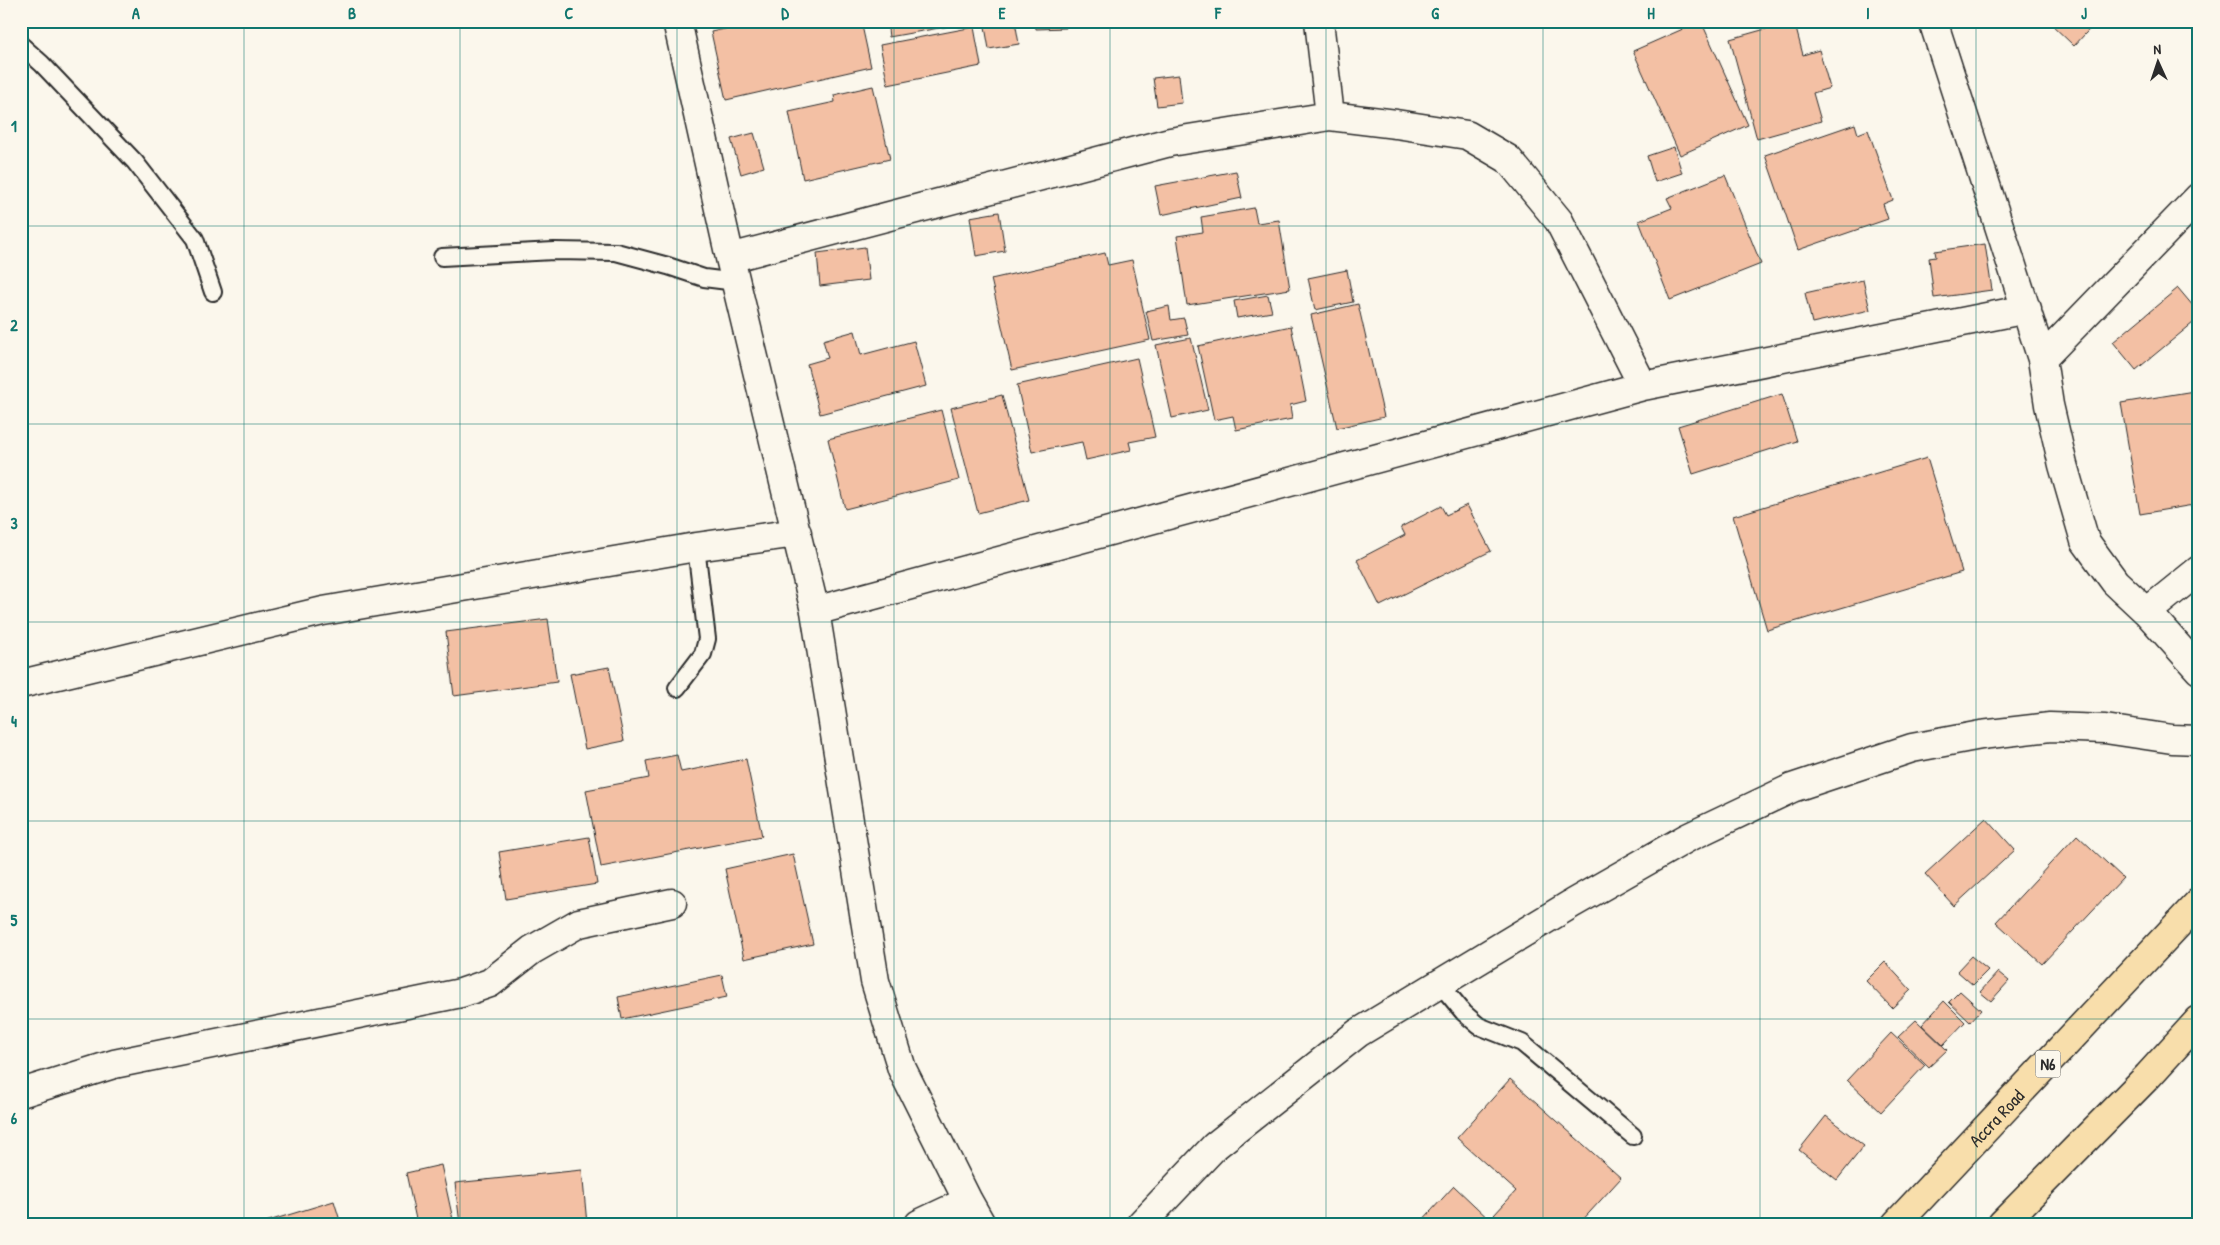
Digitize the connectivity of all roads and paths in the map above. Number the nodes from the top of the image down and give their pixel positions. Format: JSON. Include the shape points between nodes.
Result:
{"nodes":[{"id":1,"x":677,"y":21,"type":"edge"},
{"id":2,"x":1319,"y":21,"type":"edge"},
{"id":3,"x":1933,"y":21,"type":"edge"},
{"id":4,"x":21,"y":45,"type":"edge"},
{"id":5,"x":1330,"y":116,"type":"junction"},
{"id":6,"x":2199,"y":197,"type":"edge"},
{"id":7,"x":442,"y":257,"type":"dead end"},
{"id":8,"x":733,"y":270,"type":"junction"},
{"id":9,"x":214,"y":292,"type":"dead end"},
{"id":10,"x":2027,"y":309,"type":"junction"},
{"id":11,"x":2042,"y":360,"type":"junction"},
{"id":12,"x":1642,"y":386,"type":"junction"},
{"id":13,"x":798,"y":533,"type":"junction"},
{"id":14,"x":696,"y":547,"type":"junction"},
{"id":15,"x":2199,"y":570,"type":"edge"},
{"id":16,"x":815,"y":611,"type":"junction"},
{"id":17,"x":2147,"y":612,"type":"junction"},
{"id":18,"x":2199,"y":670,"type":"edge"},
{"id":19,"x":22,"y":679,"type":"edge"},
{"id":20,"x":677,"y":688,"type":"dead end"},
{"id":21,"x":2199,"y":740,"type":"edge"},
{"id":22,"x":2199,"y":902,"type":"edge"},
{"id":23,"x":672,"y":903,"type":"dead end"},
{"id":24,"x":1440,"y":984,"type":"junction"},
{"id":25,"x":2199,"y":1020,"type":"edge"},
{"id":26,"x":21,"y":1093,"type":"edge"},
{"id":27,"x":1633,"y":1136,"type":"dead end"},
{"id":28,"x":974,"y":1212,"type":"edge"},
{"id":29,"x":1900,"y":1222,"type":"edge"},
{"id":30,"x":919,"y":1224,"type":"edge"},
{"id":31,"x":1141,"y":1224,"type":"edge"},
{"id":32,"x":2002,"y":1224,"type":"edge"}],
"edges":[{"from":1,"to":8,"type":"street"},
{"from":2,"to":5,"type":"street"},
{"from":3,"to":10,"type":"street"},
{"from":4,"to":9,"type":"lane","via":[[135,162],[195,240]]},
{"from":5,"to":8,"type":"street","via":[[1170,142]]},
{"from":5,"to":12,"type":"street","via":[[1467,135],[1508,159],[1559,221]]},
{"from":6,"to":11,"type":"street"},
{"from":7,"to":8,"type":"lane","via":[[554,251],[616,252],[704,278]]},
{"from":8,"to":13,"type":"street"},
{"from":10,"to":11,"type":"street"},
{"from":10,"to":12,"type":"street"},
{"from":11,"to":17,"type":"street","via":[[2063,465],[2085,540],[2114,582]]},
{"from":12,"to":16,"type":"street"},
{"from":13,"to":14,"type":"street"},
{"from":13,"to":16,"type":"street"},
{"from":14,"to":19,"type":"street","via":[[323,611]]},
{"from":14,"to":20,"type":"lane","via":[[707,639],[702,654]]},
{"from":15,"to":17,"type":"street"},
{"from":16,"to":28,"type":"street","via":[[875,981],[902,1068]]},
{"from":17,"to":18,"type":"street"},
{"from":21,"to":24,"type":"street","via":[[2105,729],[2050,728],[1981,735],[1912,748],[1792,788],[1687,838]]},
{"from":22,"to":29,"type":"highway","name":"Accra Road","number":"N6"},
{"from":23,"to":26,"type":"street","via":[[580,922],[532,950],[490,983],[461,993],[114,1064]]},
{"from":24,"to":27,"type":"lane","via":[[1479,1026],[1522,1043]]},
{"from":24,"to":31,"type":"street","via":[[1358,1033],[1215,1146]]},
{"from":25,"to":32,"type":"highway"},
{"from":28,"to":30,"type":"street"}]}
